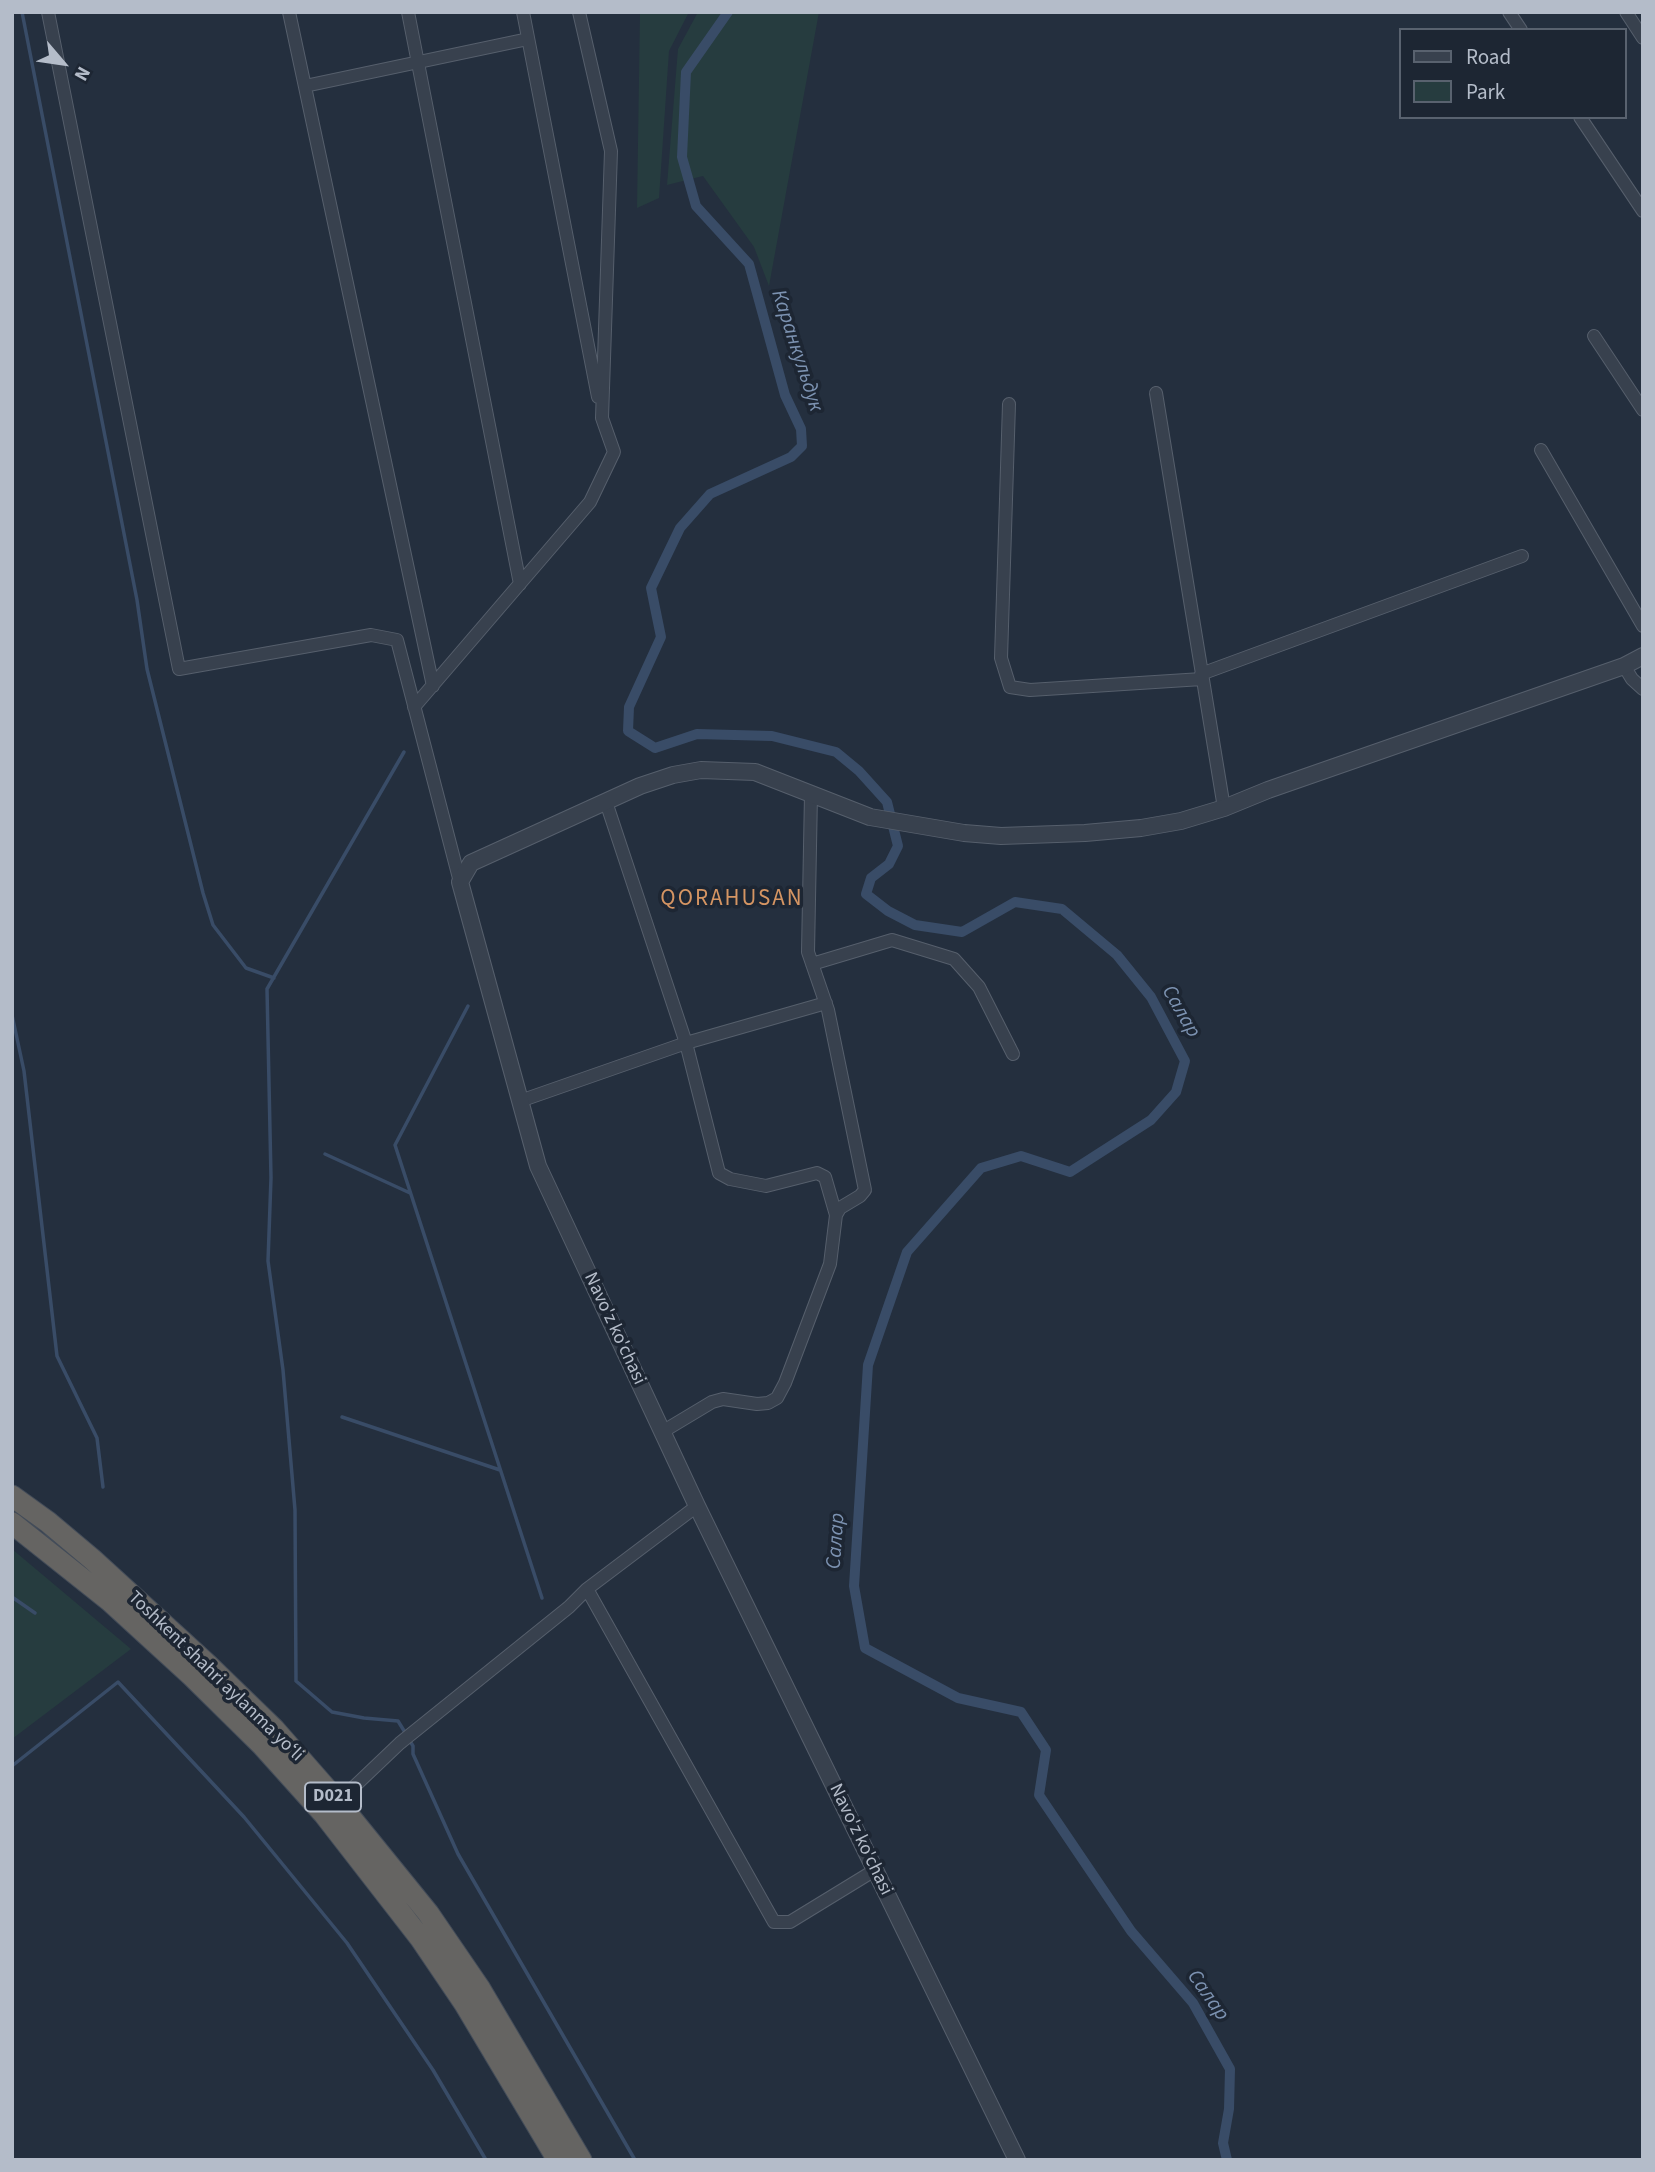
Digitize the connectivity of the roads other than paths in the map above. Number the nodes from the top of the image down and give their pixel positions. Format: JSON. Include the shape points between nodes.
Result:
{"nodes":[{"id":1,"x":48,"y":12,"type":"edge"},
{"id":2,"x":289,"y":12,"type":"edge"},
{"id":3,"x":408,"y":12,"type":"edge"},
{"id":4,"x":523,"y":12,"type":"edge"},
{"id":5,"x":579,"y":12,"type":"edge"},
{"id":6,"x":1509,"y":12,"type":"edge"},
{"id":7,"x":1626,"y":12,"type":"edge"},
{"id":8,"x":1520,"y":28,"type":"edge"},
{"id":9,"x":1643,"y":38,"type":"edge"},
{"id":10,"x":528,"y":39,"type":"junction"},
{"id":11,"x":417,"y":62,"type":"junction"},
{"id":12,"x":305,"y":86,"type":"junction"},
{"id":13,"x":1581,"y":119,"type":"edge"},
{"id":14,"x":1643,"y":211,"type":"edge"},
{"id":15,"x":1594,"y":336,"type":"dead end"},
{"id":16,"x":1156,"y":393,"type":"dead end"},
{"id":17,"x":1009,"y":404,"type":"dead end"},
{"id":18,"x":1643,"y":410,"type":"edge"},
{"id":19,"x":602,"y":418,"type":"junction"},
{"id":20,"x":1541,"y":450,"type":"dead end"},
{"id":21,"x":1522,"y":556,"type":"dead end"},
{"id":22,"x":520,"y":584,"type":"junction"},
{"id":23,"x":1643,"y":626,"type":"edge"},
{"id":24,"x":1643,"y":656,"type":"edge"},
{"id":25,"x":1624,"y":666,"type":"junction"},
{"id":26,"x":1202,"y":677,"type":"junction"},
{"id":27,"x":433,"y":686,"type":"junction"},
{"id":28,"x":1643,"y":689,"type":"edge"},
{"id":29,"x":414,"y":707,"type":"junction"},
{"id":30,"x":811,"y":794,"type":"junction"},
{"id":31,"x":606,"y":802,"type":"junction"},
{"id":32,"x":1224,"y":808,"type":"junction"},
{"id":33,"x":452,"y":853,"type":"junction"},
{"id":34,"x":471,"y":863,"type":"junction"},
{"id":35,"x":460,"y":882,"type":"junction"},
{"id":36,"x":812,"y":964,"type":"junction"},
{"id":37,"x":826,"y":1003,"type":"junction"},
{"id":38,"x":686,"y":1043,"type":"junction"},
{"id":39,"x":1013,"y":1054,"type":"dead end"},
{"id":40,"x":520,"y":1101,"type":"junction"},
{"id":41,"x":836,"y":1215,"type":"junction"},
{"id":42,"x":662,"y":1432,"type":"junction"},
{"id":43,"x":12,"y":1496,"type":"edge"},
{"id":44,"x":696,"y":1506,"type":"junction"},
{"id":45,"x":12,"y":1523,"type":"edge"},
{"id":46,"x":587,"y":1589,"type":"junction"},
{"id":47,"x":338,"y":1802,"type":"junction"},
{"id":48,"x":875,"y":1870,"type":"junction"},
{"id":49,"x":558,"y":2160,"type":"edge"},
{"id":50,"x":581,"y":2160,"type":"edge"},
{"id":51,"x":1017,"y":2160,"type":"edge"}],
"edges":[{"from":1,"to":29,"type":"street","via":[[179,669],[371,635],[397,640]]},
{"from":2,"to":12,"type":"street"},
{"from":3,"to":11,"type":"street"},
{"from":4,"to":10,"type":"street"},
{"from":5,"to":19,"type":"street","via":[[611,151]]},
{"from":6,"to":8,"type":"street"},
{"from":7,"to":9,"type":"street"},
{"from":10,"to":11,"type":"street"},
{"from":10,"to":19,"type":"street"},
{"from":11,"to":12,"type":"street"},
{"from":11,"to":22,"type":"street"},
{"from":12,"to":27,"type":"street"},
{"from":13,"to":14,"type":"street"},
{"from":15,"to":18,"type":"street"},
{"from":16,"to":26,"type":"street"},
{"from":17,"to":26,"type":"street","via":[[1002,657],[1010,687],[1030,690]]},
{"from":19,"to":22,"type":"street","via":[[614,453],[590,502]]},
{"from":20,"to":23,"type":"street"},
{"from":21,"to":26,"type":"street"},
{"from":22,"to":27,"type":"street"},
{"from":24,"to":25,"type":"street"},
{"from":25,"to":28,"type":"street"},
{"from":25,"to":32,"type":"street"},
{"from":26,"to":32,"type":"street"},
{"from":27,"to":29,"type":"street"},
{"from":29,"to":33,"type":"street"},
{"from":30,"to":31,"type":"street","via":[[755,772],[701,769],[640,786]]},
{"from":30,"to":32,"type":"street","via":[[870,817],[1002,836],[1141,828]]},
{"from":30,"to":36,"type":"street","via":[[808,952]]},
{"from":31,"to":34,"type":"street"},
{"from":31,"to":38,"type":"street"},
{"from":33,"to":34,"type":"street"},
{"from":33,"to":35,"type":"street"},
{"from":34,"to":35,"type":"street"},
{"from":35,"to":40,"type":"street","name":"Navo'z ko'chasi"},
{"from":36,"to":37,"type":"street"},
{"from":36,"to":39,"type":"street","via":[[892,940],[954,959],[979,987]]},
{"from":37,"to":38,"type":"street"},
{"from":37,"to":41,"type":"street","via":[[865,1183],[865,1191]]},
{"from":38,"to":40,"type":"street"},
{"from":38,"to":41,"type":"street","via":[[719,1173],[766,1186],[817,1173],[825,1177]]},
{"from":40,"to":42,"type":"street","name":"Navo'z ko'chasi","via":[[538,1166]]},
{"from":41,"to":42,"type":"street","via":[[831,1264],[777,1398],[757,1404],[712,1402]]},
{"from":42,"to":44,"type":"street","name":"Navo'z ko'chasi"},
{"from":43,"to":47,"type":"highway","name":"Toshkent shahri aylanma yoʻli","number":"D021","via":[[92,1559],[208,1665],[274,1729]]},
{"from":44,"to":46,"type":"street"},
{"from":44,"to":48,"type":"street","name":"Navo'z ko'chasi"},
{"from":45,"to":49,"type":"highway","name":"Toshkent shahri aylanma yoʻli","number":"D021","via":[[74,1570],[183,1667],[324,1814],[466,2004]]},
{"from":46,"to":47,"type":"street","via":[[400,1743]]},
{"from":46,"to":48,"type":"street","via":[[774,1922],[790,1923]]},
{"from":47,"to":50,"type":"highway","name":"Toshkent shahri aylanma yoʻli","number":"D021","via":[[428,1913],[480,1989]]},
{"from":48,"to":51,"type":"street","name":"Navo'z ko'chasi"}]}
